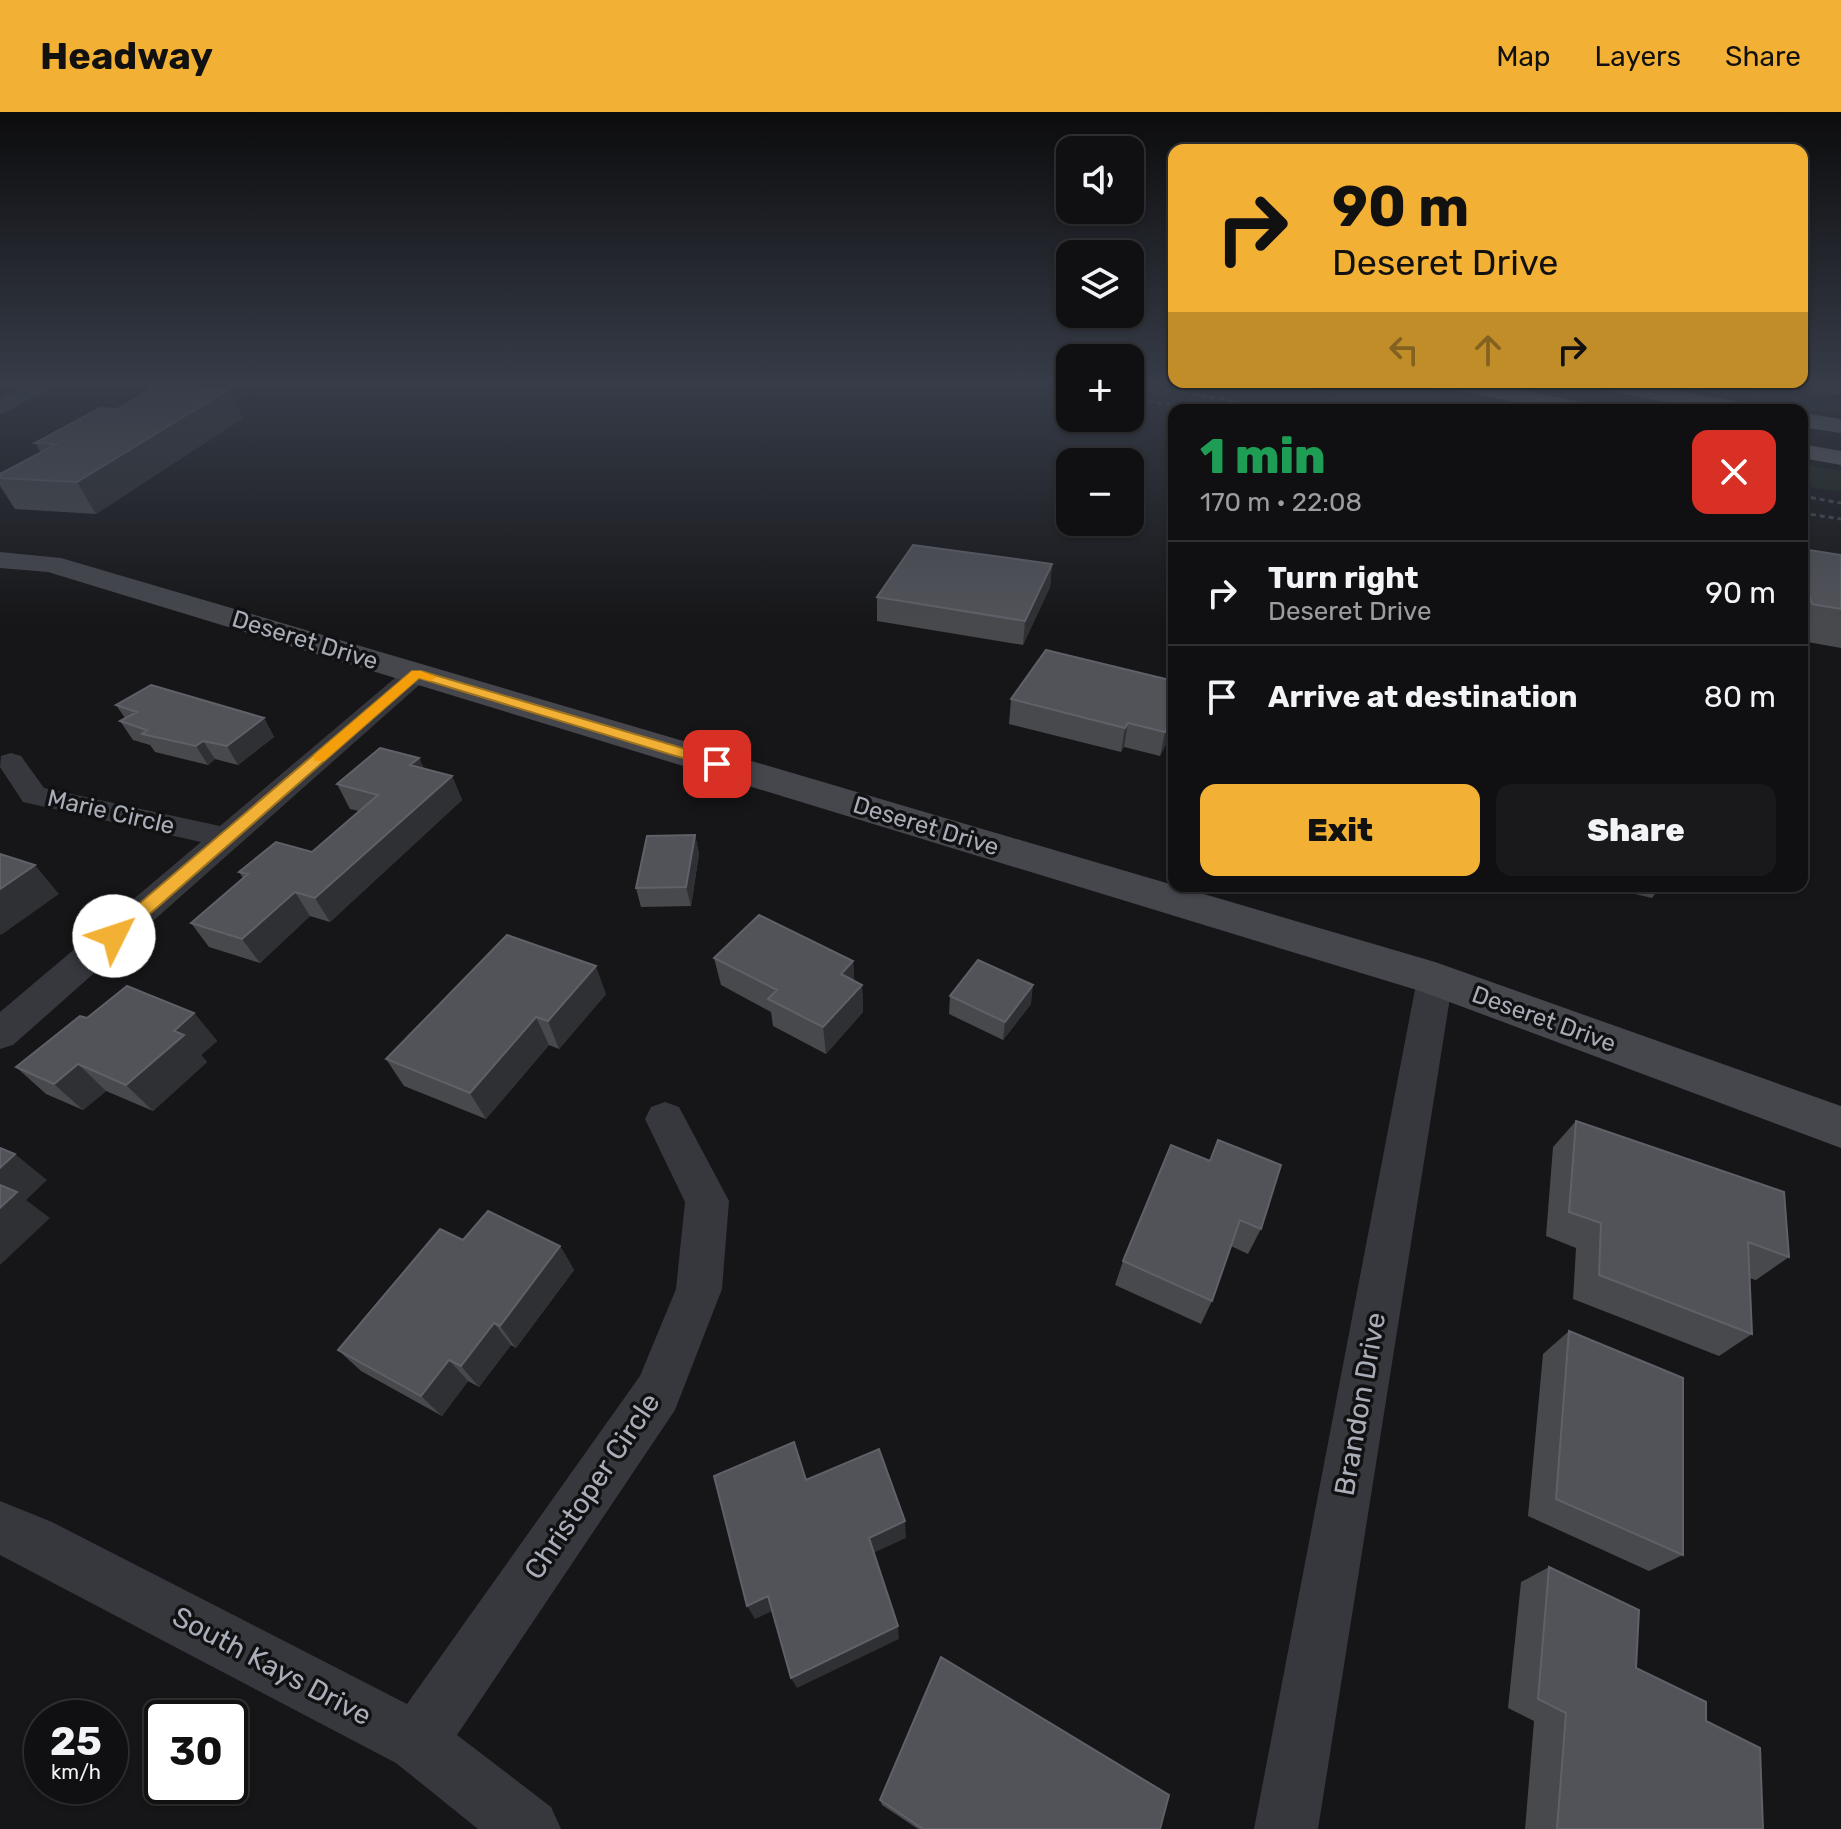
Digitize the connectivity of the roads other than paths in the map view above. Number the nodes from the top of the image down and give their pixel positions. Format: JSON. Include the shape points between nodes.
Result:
{"nodes":[{"id":1,"x":0,"y":560,"type":"edge"},
{"id":2,"x":417,"y":673,"type":"junction"},
{"id":3,"x":11,"y":762,"type":"dead end"},
{"id":4,"x":227,"y":838,"type":"junction"},
{"id":5,"x":1435,"y":979,"type":"junction"},
{"id":6,"x":0,"y":1034,"type":"edge"},
{"id":7,"x":665,"y":1119,"type":"dead end"},
{"id":8,"x":1841,"y":1127,"type":"edge"},
{"id":9,"x":0,"y":1528,"type":"edge"},
{"id":10,"x":417,"y":1742,"type":"junction"},
{"id":11,"x":529,"y":1829,"type":"edge"},
{"id":12,"x":1286,"y":1829,"type":"edge"}],
"edges":[{"from":1,"to":2,"type":"street","name":"Deseret Drive","via":[[51,564]]},
{"from":2,"to":4,"type":"street"},
{"from":2,"to":5,"type":"street","name":"Deseret Drive"},
{"from":3,"to":4,"type":"street","name":"Marie Circle","via":[[34,795]]},
{"from":4,"to":6,"type":"street"},
{"from":5,"to":8,"type":"street","name":"Deseret Drive"},
{"from":5,"to":12,"type":"street","name":"Brandon Drive"},
{"from":7,"to":10,"type":"street","name":"Christoper Circle","via":[[707,1201],[699,1289],[658,1393]]},
{"from":9,"to":10,"type":"street","name":"South Kays Drive"},
{"from":10,"to":11,"type":"street","name":"South Kays Drive"}]}
